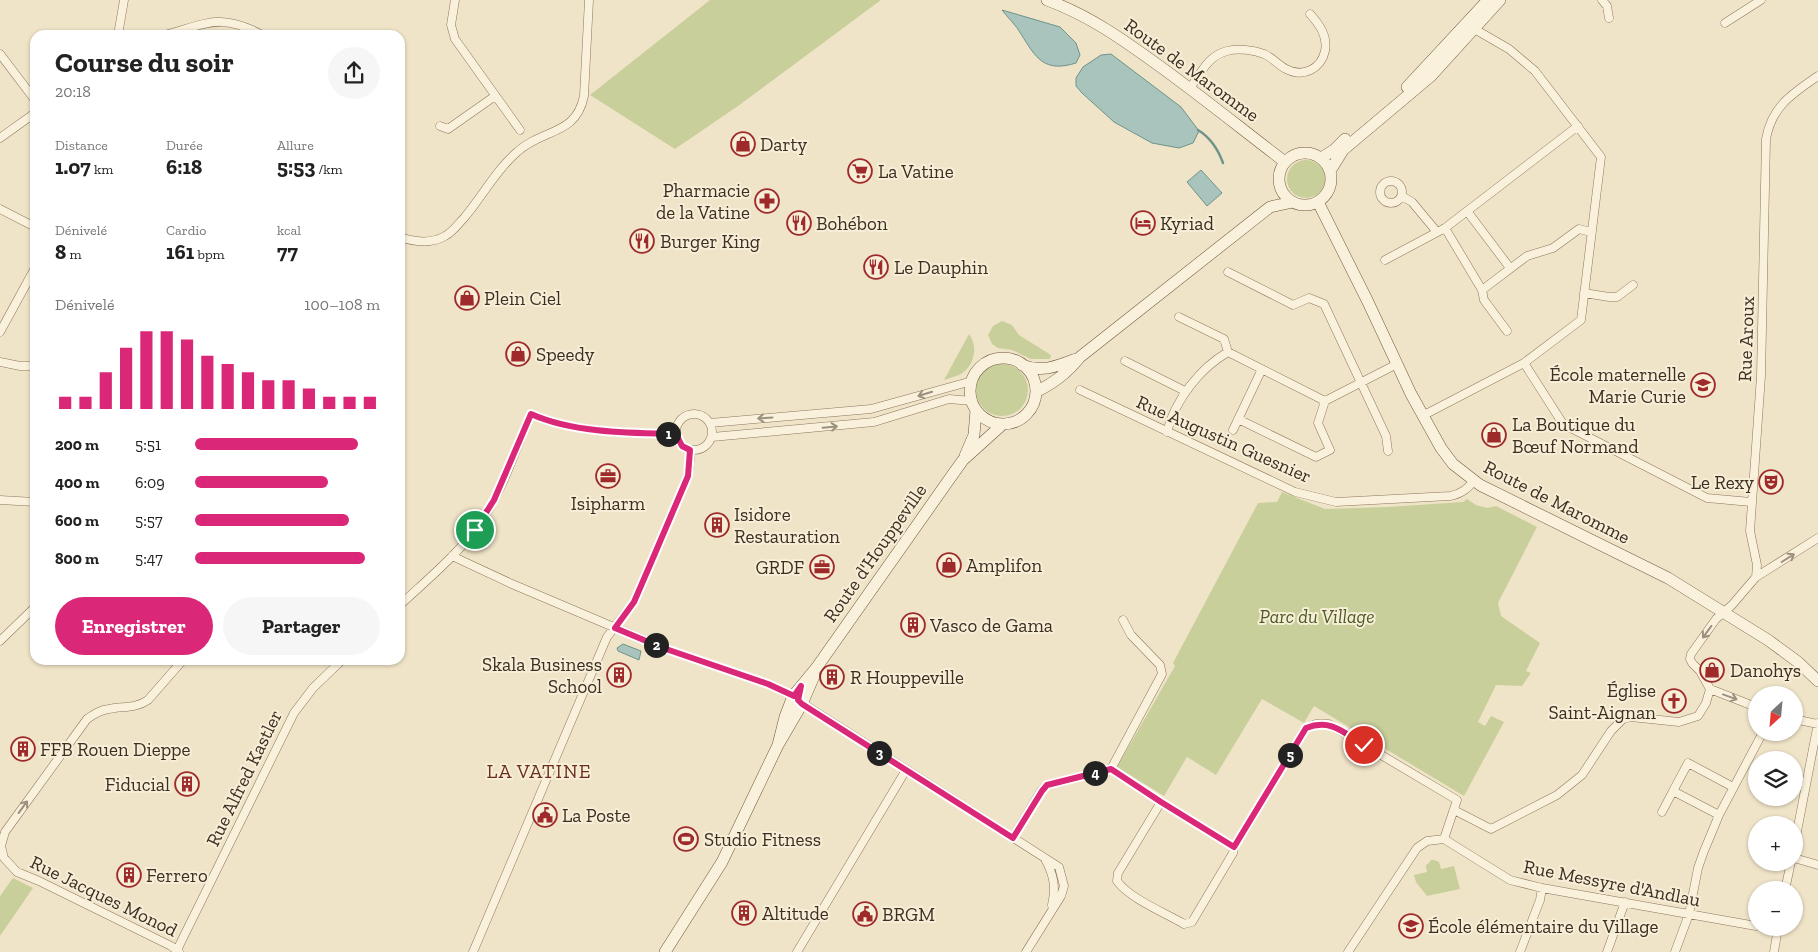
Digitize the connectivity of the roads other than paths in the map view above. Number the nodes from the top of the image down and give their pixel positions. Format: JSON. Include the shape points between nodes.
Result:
{"nodes":[{"id":1,"x":124,"y":0,"type":"edge"},
{"id":2,"x":455,"y":0,"type":"edge"},
{"id":3,"x":589,"y":0,"type":"edge"},
{"id":4,"x":1048,"y":0,"type":"edge"},
{"id":5,"x":1488,"y":0,"type":"edge"},
{"id":6,"x":1500,"y":0,"type":"edge"},
{"id":7,"x":1602,"y":0,"type":"edge"},
{"id":8,"x":1761,"y":0,"type":"edge"},
{"id":9,"x":1310,"y":14,"type":"dead end"},
{"id":10,"x":1609,"y":18,"type":"dead end"},
{"id":11,"x":1725,"y":22,"type":"dead end"},
{"id":12,"x":1470,"y":27,"type":"junction"},
{"id":13,"x":119,"y":30,"type":"edge"},
{"id":14,"x":182,"y":30,"type":"edge"},
{"id":15,"x":252,"y":30,"type":"edge"},
{"id":16,"x":0,"y":54,"type":"edge"},
{"id":17,"x":1446,"y":54,"type":"junction"},
{"id":18,"x":1818,"y":76,"type":"edge"},
{"id":19,"x":1190,"y":88,"type":"junction"},
{"id":20,"x":30,"y":93,"type":"edge"},
{"id":21,"x":496,"y":96,"type":"junction"},
{"id":22,"x":30,"y":117,"type":"edge"},
{"id":23,"x":440,"y":126,"type":"dead end"},
{"id":24,"x":1578,"y":126,"type":"junction"},
{"id":25,"x":520,"y":130,"type":"dead end"},
{"id":26,"x":0,"y":138,"type":"edge"},
{"id":27,"x":1321,"y":158,"type":"junction"},
{"id":28,"x":1285,"y":162,"type":"junction"},
{"id":29,"x":1330,"y":171,"type":"junction"},
{"id":30,"x":1280,"y":186,"type":"junction"},
{"id":31,"x":1402,"y":196,"type":"dead end"},
{"id":32,"x":1293,"y":202,"type":"junction"},
{"id":33,"x":1318,"y":202,"type":"junction"},
{"id":34,"x":1270,"y":207,"type":"junction"},
{"id":35,"x":0,"y":209,"type":"edge"},
{"id":36,"x":1467,"y":211,"type":"junction"},
{"id":37,"x":30,"y":224,"type":"edge"},
{"id":38,"x":1445,"y":228,"type":"junction"},
{"id":39,"x":1437,"y":232,"type":"junction"},
{"id":40,"x":1591,"y":232,"type":"junction"},
{"id":41,"x":405,"y":238,"type":"edge"},
{"id":42,"x":1385,"y":260,"type":"dead end"},
{"id":43,"x":1510,"y":268,"type":"junction"},
{"id":44,"x":1228,"y":272,"type":"dead end"},
{"id":45,"x":30,"y":277,"type":"edge"},
{"id":46,"x":1633,"y":285,"type":"dead end"},
{"id":47,"x":1482,"y":290,"type":"junction"},
{"id":48,"x":1584,"y":293,"type":"junction"},
{"id":49,"x":1179,"y":317,"type":"dead end"},
{"id":50,"x":1507,"y":331,"type":"dead end"},
{"id":51,"x":0,"y":332,"type":"edge"},
{"id":52,"x":1228,"y":352,"type":"junction"},
{"id":53,"x":1080,"y":357,"type":"junction"},
{"id":54,"x":1125,"y":361,"type":"dead end"},
{"id":55,"x":0,"y":362,"type":"edge"},
{"id":56,"x":1524,"y":363,"type":"junction"},
{"id":57,"x":1022,"y":364,"type":"junction"},
{"id":58,"x":1397,"y":364,"type":"junction"},
{"id":59,"x":30,"y":366,"type":"edge"},
{"id":60,"x":1262,"y":369,"type":"junction"},
{"id":61,"x":972,"y":381,"type":"junction"},
{"id":62,"x":1362,"y":383,"type":"junction"},
{"id":63,"x":1080,"y":390,"type":"dead end"},
{"id":64,"x":1185,"y":391,"type":"junction"},
{"id":65,"x":1036,"y":392,"type":"junction"},
{"id":66,"x":1325,"y":401,"type":"junction"},
{"id":67,"x":974,"y":405,"type":"junction"},
{"id":68,"x":1424,"y":415,"type":"junction"},
{"id":69,"x":1238,"y":419,"type":"junction"},
{"id":70,"x":710,"y":422,"type":"junction"},
{"id":71,"x":1003,"y":424,"type":"junction"},
{"id":72,"x":1233,"y":430,"type":"dead end"},
{"id":73,"x":1167,"y":432,"type":"junction"},
{"id":74,"x":676,"y":434,"type":"junction"},
{"id":75,"x":712,"y":436,"type":"junction"},
{"id":76,"x":690,"y":450,"type":"junction"},
{"id":77,"x":1388,"y":451,"type":"dead end"},
{"id":78,"x":963,"y":460,"type":"junction"},
{"id":79,"x":1474,"y":481,"type":"junction"},
{"id":80,"x":0,"y":500,"type":"edge"},
{"id":81,"x":30,"y":502,"type":"edge"},
{"id":82,"x":1751,"y":502,"type":"junction"},
{"id":83,"x":1818,"y":538,"type":"edge"},
{"id":84,"x":452,"y":556,"type":"junction"},
{"id":85,"x":1756,"y":577,"type":"junction"},
{"id":86,"x":405,"y":600,"type":"edge"},
{"id":87,"x":30,"y":612,"type":"edge"},
{"id":88,"x":1724,"y":612,"type":"junction"},
{"id":89,"x":1124,"y":620,"type":"dead end"},
{"id":90,"x":615,"y":628,"type":"junction"},
{"id":91,"x":0,"y":641,"type":"edge"},
{"id":92,"x":178,"y":665,"type":"edge"},
{"id":93,"x":337,"y":665,"type":"edge"},
{"id":94,"x":817,"y":667,"type":"junction"},
{"id":95,"x":1818,"y":681,"type":"edge"},
{"id":96,"x":1710,"y":689,"type":"junction"},
{"id":97,"x":798,"y":700,"type":"junction"},
{"id":98,"x":1748,"y":704,"type":"edge"},
{"id":99,"x":1803,"y":721,"type":"edge"},
{"id":100,"x":1818,"y":724,"type":"edge"},
{"id":101,"x":1758,"y":741,"type":"edge"},
{"id":102,"x":1111,"y":769,"type":"junction"},
{"id":103,"x":906,"y":770,"type":"junction"},
{"id":104,"x":1733,"y":788,"type":"junction"},
{"id":105,"x":1673,"y":791,"type":"junction"},
{"id":106,"x":1161,"y":802,"type":"junction"},
{"id":107,"x":1454,"y":810,"type":"junction"},
{"id":108,"x":1662,"y":812,"type":"dead end"},
{"id":109,"x":1719,"y":815,"type":"junction"},
{"id":110,"x":1800,"y":816,"type":"edge"},
{"id":111,"x":1013,"y":838,"type":"junction"},
{"id":112,"x":1444,"y":839,"type":"junction"},
{"id":113,"x":1234,"y":847,"type":"junction"},
{"id":114,"x":1803,"y":861,"type":"edge"},
{"id":115,"x":1818,"y":865,"type":"edge"},
{"id":116,"x":1542,"y":888,"type":"junction"},
{"id":117,"x":1625,"y":902,"type":"junction"},
{"id":118,"x":1689,"y":914,"type":"junction"},
{"id":119,"x":1748,"y":925,"type":"edge"},
{"id":120,"x":1777,"y":936,"type":"edge"},
{"id":121,"x":178,"y":951,"type":"edge"},
{"id":122,"x":473,"y":952,"type":"edge"},
{"id":123,"x":665,"y":952,"type":"edge"},
{"id":124,"x":797,"y":952,"type":"edge"},
{"id":125,"x":1026,"y":952,"type":"edge"},
{"id":126,"x":1348,"y":952,"type":"edge"},
{"id":127,"x":1520,"y":952,"type":"edge"},
{"id":128,"x":1607,"y":952,"type":"edge"},
{"id":129,"x":1675,"y":952,"type":"edge"},
{"id":130,"x":1774,"y":952,"type":"edge"}],
"edges":[{"from":1,"to":13,"type":"street"},
{"from":2,"to":21,"type":"street","via":[[452,32]]},
{"from":3,"to":41,"type":"street","via":[[586,84],[576,117],[568,125],[526,141],[451,232],[436,240]]},
{"from":4,"to":19,"type":"street","name":"Route de Maromme","via":[[1109,30]]},
{"from":5,"to":12,"type":"street"},
{"from":6,"to":12,"type":"street"},
{"from":7,"to":10,"type":"street"},
{"from":8,"to":11,"type":"street"},
{"from":9,"to":19,"type":"street","via":[[1320,26],[1326,49],[1313,70],[1297,73],[1262,53],[1229,50],[1211,58]]},
{"from":12,"to":17,"type":"street"},
{"from":12,"to":24,"type":"street","via":[[1509,49],[1530,66]]},
{"from":14,"to":15,"type":"street","via":[[213,21],[242,25]]},
{"from":16,"to":20,"type":"street"},
{"from":17,"to":27,"type":"street"},
{"from":17,"to":29,"type":"street","via":[[1431,76],[1343,150]]},
{"from":18,"to":82,"type":"street","name":"Rue Aroux","via":[[1785,101],[1772,118],[1766,140],[1761,376]]},
{"from":19,"to":28,"type":"street","name":"Route de Maromme"},
{"from":21,"to":23,"type":"street","via":[[448,129]]},
{"from":21,"to":25,"type":"street"},
{"from":22,"to":26,"type":"street"},
{"from":24,"to":36,"type":"street"},
{"from":24,"to":40,"type":"street","via":[[1601,157]]},
{"from":27,"to":28,"type":"street","via":[[1314,154],[1298,154]]},
{"from":27,"to":29,"type":"street"},
{"from":28,"to":30,"type":"street"},
{"from":29,"to":33,"type":"street","via":[[1331,186]]},
{"from":30,"to":32,"type":"street"},
{"from":30,"to":34,"type":"street"},
{"from":31,"to":39,"type":"street","via":[[1412,202]]},
{"from":32,"to":33,"type":"street","via":[[1306,205]]},
{"from":32,"to":34,"type":"street"},
{"from":33,"to":58,"type":"street","name":"Route de Maromme"},
{"from":34,"to":53,"type":"street"},
{"from":35,"to":37,"type":"street"},
{"from":36,"to":38,"type":"street"},
{"from":36,"to":43,"type":"street"},
{"from":38,"to":39,"type":"street"},
{"from":38,"to":47,"type":"street"},
{"from":39,"to":42,"type":"street"},
{"from":40,"to":43,"type":"street","via":[[1578,230],[1554,248],[1527,256]]},
{"from":40,"to":48,"type":"street"},
{"from":43,"to":47,"type":"street"},
{"from":44,"to":62,"type":"street","via":[[1293,305],[1310,298],[1324,304]]},
{"from":45,"to":51,"type":"street"},
{"from":46,"to":48,"type":"street","via":[[1617,297]]},
{"from":47,"to":50,"type":"street","via":[[1484,300]]},
{"from":48,"to":56,"type":"street","via":[[1581,320]]},
{"from":49,"to":52,"type":"street","via":[[1224,339]]},
{"from":52,"to":60,"type":"street"},
{"from":52,"to":64,"type":"street"},
{"from":53,"to":57,"type":"street","via":[[1046,368],[1030,368]]},
{"from":53,"to":65,"type":"street","via":[[1066,374]]},
{"from":54,"to":64,"type":"street"},
{"from":55,"to":59,"type":"street"},
{"from":56,"to":68,"type":"street"},
{"from":56,"to":82,"type":"street","via":[[1563,424],[1707,498]]},
{"from":57,"to":61,"type":"street","via":[[1008,359],[991,361]]},
{"from":57,"to":65,"type":"street","via":[[1030,374]]},
{"from":58,"to":62,"type":"street"},
{"from":58,"to":68,"type":"street","name":"Route de Maromme"},
{"from":60,"to":66,"type":"street"},
{"from":60,"to":69,"type":"street"},
{"from":61,"to":67,"type":"street","via":[[970,391]]},
{"from":61,"to":70,"type":"street","one_way":true,"via":[[871,409]]},
{"from":62,"to":66,"type":"street"},
{"from":62,"to":77,"type":"street","via":[[1386,436]]},
{"from":63,"to":73,"type":"street","name":"Rue Augustin Guesnier"},
{"from":64,"to":73,"type":"street"},
{"from":65,"to":71,"type":"street","via":[[1028,412],[1020,419]]},
{"from":66,"to":69,"type":"street","via":[[1318,423],[1330,450],[1316,457]]},
{"from":67,"to":71,"type":"street","via":[[990,421]]},
{"from":75,"to":67,"type":"street","one_way":true,"via":[[874,422],[949,400]]},
{"from":67,"to":78,"type":"street","name":"Route d'Houppeville","via":[[974,434]]},
{"from":68,"to":79,"type":"street","name":"Route de Maromme","via":[[1445,454]]},
{"from":69,"to":72,"type":"street"},
{"from":70,"to":74,"type":"street","via":[[699,414],[688,414],[678,423]]},
{"from":70,"to":75,"type":"street"},
{"from":71,"to":78,"type":"street","name":"Route d'Houppeville"},
{"from":73,"to":79,"type":"street","name":"Rue Augustin Guesnier","via":[[1295,492],[1336,502],[1450,496],[1460,494]]},
{"from":74,"to":76,"type":"street","via":[[682,446]]},
{"from":74,"to":84,"type":"street","via":[[599,431],[531,414],[494,500],[475,530]]},
{"from":75,"to":76,"type":"street","via":[[702,449]]},
{"from":76,"to":90,"type":"street","via":[[688,476],[634,602]]},
{"from":78,"to":94,"type":"street","name":"Route d'Houppeville"},
{"from":79,"to":88,"type":"street","name":"Route de Maromme","via":[[1668,578]]},
{"from":80,"to":81,"type":"street"},
{"from":82,"to":85,"type":"street","name":"Rue Aroux","via":[[1750,531],[1757,565]]},
{"from":85,"to":83,"type":"street","one_way":true},
{"from":84,"to":86,"type":"street"},
{"from":84,"to":90,"type":"street"},
{"from":85,"to":88,"type":"street"},
{"from":87,"to":91,"type":"street"},
{"from":88,"to":95,"type":"street","name":"Route de Maromme","via":[[1785,652]]},
{"from":88,"to":96,"type":"street","one_way":true,"via":[[1690,659]]},
{"from":89,"to":102,"type":"street","via":[[1131,635],[1160,665],[1162,674]]},
{"from":90,"to":97,"type":"street","via":[[768,684]]},
{"from":90,"to":122,"type":"street","via":[[607,638]]},
{"from":121,"to":92,"type":"street","name":"Rue Jacques Monod","one_way":true,"via":[[17,872],[4,858],[1,846],[5,832],[87,719],[97,712],[148,700]]},
{"from":93,"to":121,"type":"street","name":"Rue Alfred Kastler","via":[[294,713]]},
{"from":94,"to":97,"type":"street","name":"Route d'Houppeville"},
{"from":94,"to":97,"type":"street","name":"Route d'Houppeville","via":[[801,686]]},
{"from":96,"to":98,"type":"street","one_way":true},
{"from":96,"to":107,"type":"street","via":[[1698,716],[1679,722],[1623,719],[1611,731],[1582,775],[1541,804],[1491,829]]},
{"from":97,"to":103,"type":"street"},
{"from":97,"to":123,"type":"street","name":"Route d'Houppeville","via":[[722,862]]},
{"from":99,"to":100,"type":"street"},
{"from":100,"to":110,"type":"street"},
{"from":101,"to":104,"type":"street"},
{"from":102,"to":106,"type":"street"},
{"from":102,"to":111,"type":"street","via":[[1047,785]]},
{"from":103,"to":111,"type":"street"},
{"from":103,"to":124,"type":"street"},
{"from":104,"to":105,"type":"street","via":[[1688,763]]},
{"from":104,"to":109,"type":"street"},
{"from":105,"to":108,"type":"street"},
{"from":105,"to":109,"type":"street"},
{"from":106,"to":113,"type":"street"},
{"from":106,"to":113,"type":"street","via":[[1118,873],[1117,881],[1122,888],[1144,902],[1184,924],[1192,922]]},
{"from":107,"to":112,"type":"street"},
{"from":107,"to":113,"type":"street","via":[[1457,800],[1329,724],[1316,724],[1306,728]]},
{"from":109,"to":118,"type":"street","via":[[1698,868]]},
{"from":111,"to":125,"type":"street","via":[[1044,858],[1054,882],[1051,910]]},
{"from":112,"to":116,"type":"street","name":"Rue Messyre d'Andlau","via":[[1510,880]]},
{"from":112,"to":126,"type":"street","via":[[1427,841],[1417,848]]},
{"from":114,"to":115,"type":"street"},
{"from":116,"to":117,"type":"street","name":"Rue Messyre d'Andlau"},
{"from":116,"to":127,"type":"street"},
{"from":117,"to":118,"type":"street","name":"Rue Messyre d'Andlau"},
{"from":117,"to":128,"type":"street"},
{"from":118,"to":119,"type":"street","name":"Rue Messyre d'Andlau"},
{"from":118,"to":129,"type":"street"},
{"from":120,"to":130,"type":"street"}]}
